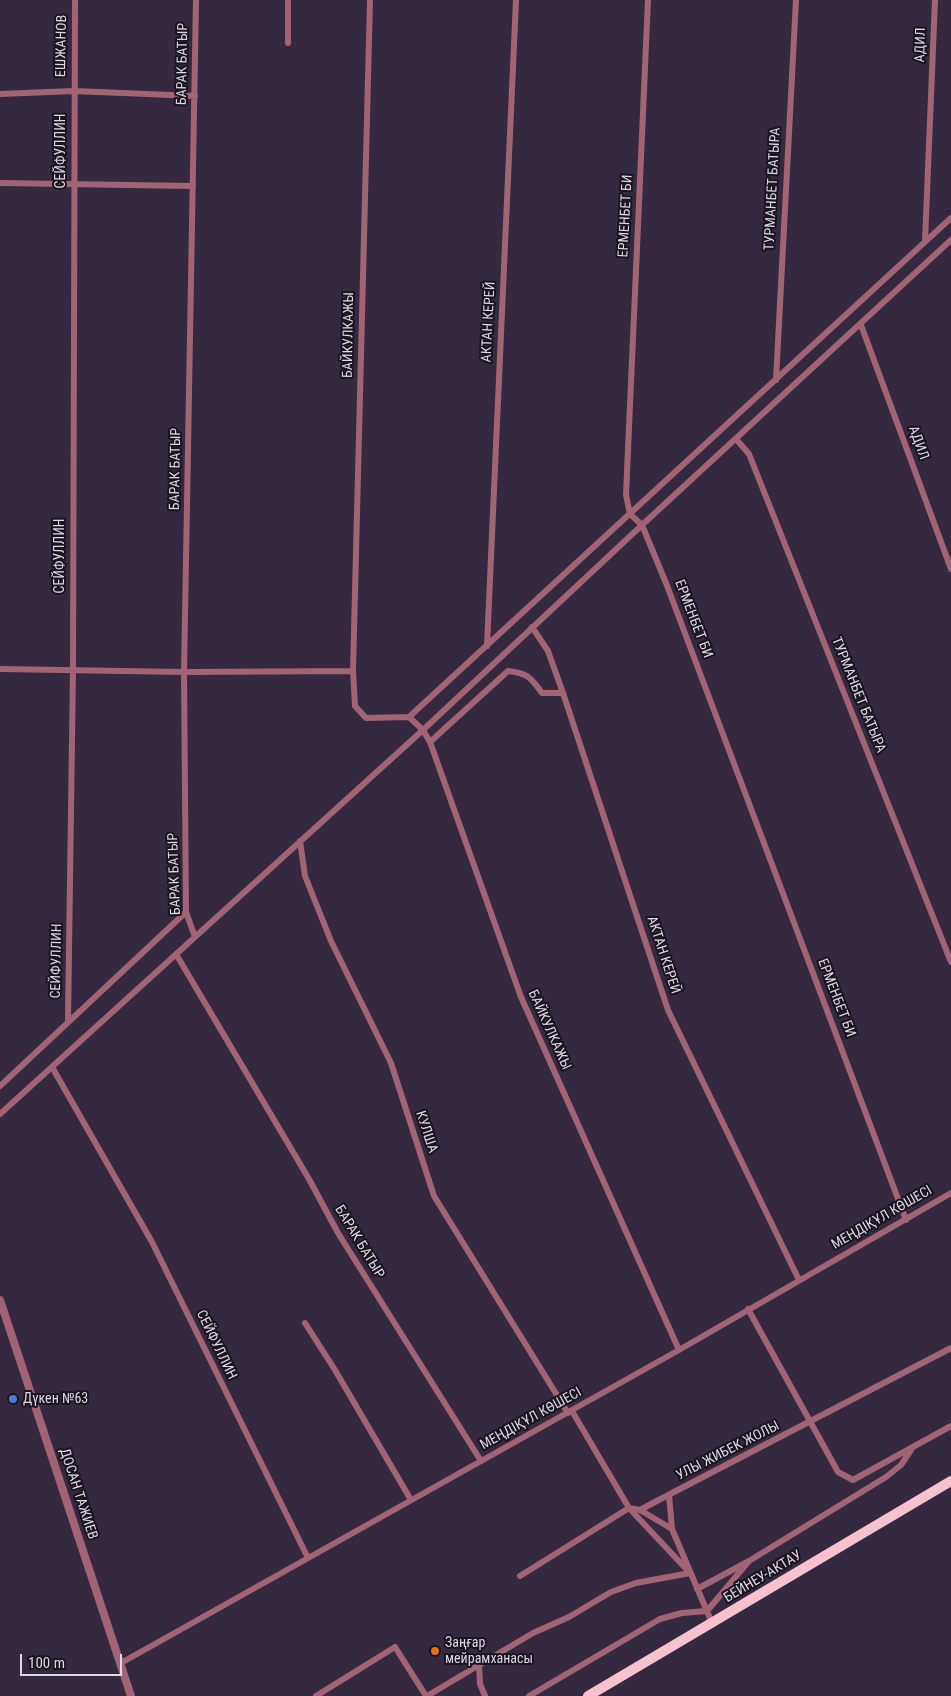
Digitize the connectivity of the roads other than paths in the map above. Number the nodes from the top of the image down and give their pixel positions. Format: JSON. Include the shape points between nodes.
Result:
{"nodes":[{"id":1,"x":75,"y":0,"type":"edge"},
{"id":2,"x":196,"y":0,"type":"edge"},
{"id":3,"x":288,"y":0,"type":"edge"},
{"id":4,"x":370,"y":0,"type":"edge"},
{"id":5,"x":516,"y":0,"type":"edge"},
{"id":6,"x":648,"y":0,"type":"edge"},
{"id":7,"x":796,"y":0,"type":"edge"},
{"id":8,"x":935,"y":0,"type":"edge"},
{"id":9,"x":288,"y":43,"type":"dead end"},
{"id":10,"x":74,"y":91,"type":"junction"},
{"id":11,"x":0,"y":94,"type":"edge"},
{"id":12,"x":195,"y":96,"type":"junction"},
{"id":13,"x":0,"y":183,"type":"edge"},
{"id":14,"x":73,"y":185,"type":"junction"},
{"id":15,"x":193,"y":186,"type":"junction"},
{"id":16,"x":951,"y":218,"type":"edge"},
{"id":17,"x":951,"y":240,"type":"edge"},
{"id":18,"x":925,"y":242,"type":"junction"},
{"id":19,"x":861,"y":325,"type":"junction"},
{"id":20,"x":776,"y":380,"type":"junction"},
{"id":21,"x":736,"y":440,"type":"junction"},
{"id":22,"x":630,"y":514,"type":"junction"},
{"id":23,"x":642,"y":525,"type":"junction"},
{"id":24,"x":951,"y":570,"type":"edge"},
{"id":25,"x":532,"y":627,"type":"junction"},
{"id":26,"x":487,"y":646,"type":"junction"},
{"id":27,"x":0,"y":668,"type":"edge"},
{"id":28,"x":73,"y":670,"type":"junction"},
{"id":29,"x":353,"y":670,"type":"junction"},
{"id":30,"x":184,"y":672,"type":"junction"},
{"id":31,"x":563,"y":693,"type":"junction"},
{"id":32,"x":409,"y":717,"type":"junction"},
{"id":33,"x":423,"y":730,"type":"junction"},
{"id":34,"x":430,"y":742,"type":"junction"},
{"id":35,"x":300,"y":841,"type":"junction"},
{"id":36,"x":186,"y":912,"type":"junction"},
{"id":37,"x":195,"y":937,"type":"junction"},
{"id":38,"x":176,"y":954,"type":"junction"},
{"id":39,"x":951,"y":962,"type":"edge"},
{"id":40,"x":68,"y":1021,"type":"junction"},
{"id":41,"x":52,"y":1068,"type":"junction"},
{"id":42,"x":0,"y":1086,"type":"edge"},
{"id":43,"x":0,"y":1114,"type":"edge"},
{"id":44,"x":951,"y":1193,"type":"edge"},
{"id":45,"x":906,"y":1220,"type":"junction"},
{"id":46,"x":799,"y":1280,"type":"junction"},
{"id":47,"x":0,"y":1300,"type":"edge"},
{"id":48,"x":748,"y":1309,"type":"junction"},
{"id":49,"x":305,"y":1323,"type":"dead end"},
{"id":50,"x":951,"y":1348,"type":"edge"},
{"id":51,"x":679,"y":1350,"type":"junction"},
{"id":52,"x":570,"y":1412,"type":"junction"},
{"id":53,"x":811,"y":1422,"type":"junction"},
{"id":54,"x":951,"y":1426,"type":"edge"},
{"id":55,"x":914,"y":1447,"type":"junction"},
{"id":56,"x":481,"y":1461,"type":"junction"},
{"id":57,"x":951,"y":1481,"type":"edge"},
{"id":58,"x":670,"y":1495,"type":"junction"},
{"id":59,"x":411,"y":1500,"type":"junction"},
{"id":60,"x":629,"y":1508,"type":"junction"},
{"id":61,"x":640,"y":1510,"type":"junction"},
{"id":62,"x":672,"y":1529,"type":"junction"},
{"id":63,"x":308,"y":1558,"type":"junction"},
{"id":64,"x":749,"y":1561,"type":"junction"},
{"id":65,"x":690,"y":1573,"type":"junction"},
{"id":66,"x":520,"y":1576,"type":"dead end"},
{"id":67,"x":697,"y":1589,"type":"junction"},
{"id":68,"x":706,"y":1611,"type":"junction"},
{"id":69,"x":712,"y":1623,"type":"junction"},
{"id":70,"x":121,"y":1663,"type":"junction"},
{"id":71,"x":479,"y":1665,"type":"junction"},
{"id":72,"x":132,"y":1696,"type":"edge"},
{"id":73,"x":316,"y":1696,"type":"edge"},
{"id":74,"x":427,"y":1696,"type":"edge"},
{"id":75,"x":485,"y":1696,"type":"edge"},
{"id":76,"x":529,"y":1696,"type":"edge"},
{"id":77,"x":588,"y":1696,"type":"edge"}],
"edges":[{"from":1,"to":10,"type":"street","name":"ЕШЖАНОВ"},
{"from":2,"to":12,"type":"street","name":"БАРАК БАТЫР"},
{"from":3,"to":9,"type":"street"},
{"from":4,"to":29,"type":"street","name":"БАЙКУЛКАЖЫ"},
{"from":5,"to":26,"type":"street","name":"АКТАН КЕРЕЙ"},
{"from":6,"to":22,"type":"street","name":"ЕРМЕНБЕТ БИ","via":[[626,495]]},
{"from":7,"to":20,"type":"street","name":"ТУРМАНБЕТ БАТЫРА"},
{"from":8,"to":18,"type":"street","name":"АДИЛ"},
{"from":10,"to":11,"type":"street"},
{"from":10,"to":12,"type":"street"},
{"from":10,"to":14,"type":"street","name":"СЕЙФУЛЛИН"},
{"from":12,"to":15,"type":"street","name":"БАРАК БАТЫР"},
{"from":13,"to":14,"type":"street"},
{"from":14,"to":15,"type":"street"},
{"from":14,"to":28,"type":"street","name":"СЕЙФУЛЛИН"},
{"from":15,"to":30,"type":"street","name":"БАРАК БАТЫР"},
{"from":16,"to":18,"type":"street"},
{"from":17,"to":19,"type":"street"},
{"from":18,"to":20,"type":"street"},
{"from":19,"to":21,"type":"street"},
{"from":19,"to":24,"type":"street","name":"АДИЛ"},
{"from":20,"to":22,"type":"street"},
{"from":21,"to":23,"type":"street"},
{"from":21,"to":39,"type":"street","name":"ТУРМАНБЕТ БАТЫРА","via":[[749,454]]},
{"from":22,"to":23,"type":"street","name":"ЕРМЕНБЕТ БИ"},
{"from":22,"to":26,"type":"street"},
{"from":23,"to":25,"type":"street"},
{"from":23,"to":45,"type":"street","name":"ЕРМЕНБЕТ БИ"},
{"from":25,"to":31,"type":"street","name":"АКТАН КЕРЕЙ","via":[[548,651]]},
{"from":25,"to":33,"type":"street"},
{"from":26,"to":32,"type":"street"},
{"from":27,"to":28,"type":"street"},
{"from":28,"to":30,"type":"street"},
{"from":28,"to":40,"type":"street","name":"СЕЙФУЛЛИН"},
{"from":29,"to":30,"type":"street"},
{"from":29,"to":32,"type":"street","name":"БАЙКУЛКАЖЫ","via":[[355,706],[360,714],[373,719]]},
{"from":30,"to":36,"type":"street","name":"БАРАК БАТЫР"},
{"from":31,"to":34,"type":"street","via":[[542,693],[532,679],[520,672],[508,671]]},
{"from":31,"to":46,"type":"street","name":"АКТАН КЕРЕЙ","via":[[668,1010]]},
{"from":32,"to":33,"type":"street","name":"БАЙКУЛКАЖЫ"},
{"from":33,"to":34,"type":"street","name":"БАЙКУЛКАЖЫ"},
{"from":33,"to":35,"type":"street"},
{"from":34,"to":51,"type":"street","name":"БАЙКУЛКАЖЫ","via":[[520,997]]},
{"from":35,"to":37,"type":"street"},
{"from":35,"to":52,"type":"street","name":"КУЛША","via":[[305,876],[331,941],[391,1064],[434,1196]]},
{"from":36,"to":37,"type":"street","name":"БАРАК БАТЫР"},
{"from":36,"to":40,"type":"street"},
{"from":37,"to":38,"type":"street"},
{"from":38,"to":41,"type":"street"},
{"from":38,"to":56,"type":"street","name":"БАРАК БАТЫР","via":[[338,1233]]},
{"from":40,"to":42,"type":"street"},
{"from":41,"to":43,"type":"street"},
{"from":41,"to":63,"type":"street","name":"СЕЙФУЛЛИН","via":[[152,1242]]},
{"from":44,"to":45,"type":"street","name":"МЕҢДІҚҰЛ КӨШЕСІ"},
{"from":45,"to":46,"type":"street","name":"МЕҢДІҚҰЛ КӨШЕСІ"},
{"from":46,"to":48,"type":"street","name":"МЕҢДІҚҰЛ КӨШЕСІ"},
{"from":47,"to":70,"type":"street","name":"ДОСАН ТАЖИЕВ"},
{"from":48,"to":51,"type":"street","name":"МЕҢДІҚҰЛ КӨШЕСІ"},
{"from":48,"to":53,"type":"street"},
{"from":49,"to":59,"type":"street"},
{"from":50,"to":53,"type":"street","name":"УЛЫ ЖИБЕК ЖОЛЫ"},
{"from":51,"to":52,"type":"street","name":"МЕҢДІҚҰЛ КӨШЕСІ"},
{"from":52,"to":56,"type":"street","name":"МЕҢДІҚҰЛ КӨШЕСІ"},
{"from":52,"to":60,"type":"street","name":"КУЛША"},
{"from":53,"to":55,"type":"street","via":[[838,1472],[848,1480]]},
{"from":53,"to":58,"type":"street","name":"УЛЫ ЖИБЕК ЖОЛЫ"},
{"from":54,"to":55,"type":"street"},
{"from":55,"to":64,"type":"street","via":[[901,1465],[886,1477]]},
{"from":56,"to":59,"type":"street","name":"МЕҢДІҚҰЛ КӨШЕСІ"},
{"from":57,"to":69,"type":"highway","name":"БЕЙНЕУ-АКТАУ"},
{"from":58,"to":61,"type":"street","name":"УЛЫ ЖИБЕК ЖОЛЫ"},
{"from":58,"to":62,"type":"street"},
{"from":59,"to":63,"type":"street","name":"МЕҢДІҚҰЛ КӨШЕСІ"},
{"from":60,"to":61,"type":"street"},
{"from":60,"to":65,"type":"street","name":"КУЛША"},
{"from":60,"to":66,"type":"street"},
{"from":61,"to":62,"type":"street"},
{"from":62,"to":65,"type":"street"},
{"from":63,"to":70,"type":"street","name":"МЕҢДІҚҰЛ КӨШЕСІ"},
{"from":64,"to":67,"type":"street"},
{"from":64,"to":68,"type":"street"},
{"from":65,"to":67,"type":"street"},
{"from":65,"to":71,"type":"street","via":[[636,1583],[611,1592]]},
{"from":67,"to":68,"type":"street"},
{"from":68,"to":69,"type":"street"},
{"from":68,"to":76,"type":"street","via":[[660,1619]]},
{"from":69,"to":77,"type":"highway","name":"БЕЙНЕУ-АКТАУ"},
{"from":70,"to":72,"type":"street","name":"ДОСАН ТАЖИЕВ"},
{"from":71,"to":74,"type":"street"},
{"from":71,"to":75,"type":"street","via":[[480,1684]]},
{"from":73,"to":74,"type":"street","via":[[395,1647]]}]}
